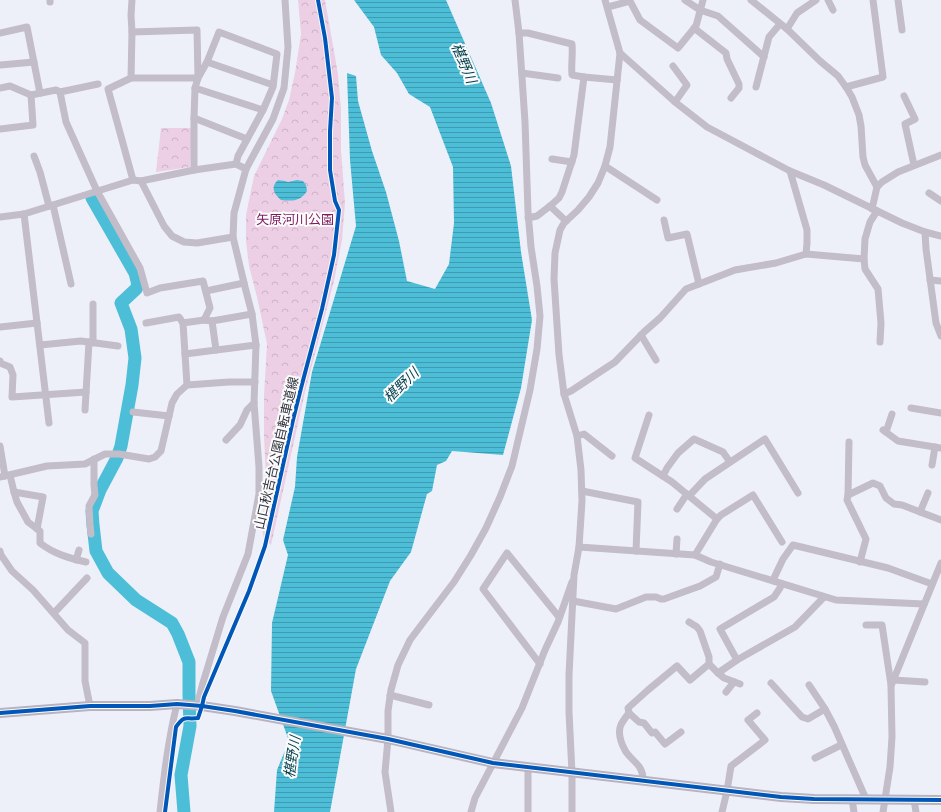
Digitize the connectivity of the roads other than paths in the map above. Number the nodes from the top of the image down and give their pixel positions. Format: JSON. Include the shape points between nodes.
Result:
{"nodes":[{"id":1,"x":132,"y":0,"type":"edge"},
{"id":2,"x":285,"y":0,"type":"edge"},
{"id":3,"x":515,"y":0,"type":"edge"},
{"id":4,"x":685,"y":0,"type":"edge"},
{"id":5,"x":703,"y":0,"type":"edge"},
{"id":6,"x":751,"y":0,"type":"edge"},
{"id":7,"x":816,"y":0,"type":"edge"},
{"id":8,"x":828,"y":0,"type":"edge"},
{"id":9,"x":873,"y":0,"type":"edge"},
{"id":10,"x":898,"y":0,"type":"edge"},
{"id":11,"x":606,"y":4,"type":"edge"},
{"id":12,"x":700,"y":10,"type":"junction"},
{"id":13,"x":833,"y":10,"type":"dead end"},
{"id":14,"x":780,"y":24,"type":"junction"},
{"id":15,"x":694,"y":28,"type":"junction"},
{"id":16,"x":787,"y":29,"type":"junction"},
{"id":17,"x":902,"y":30,"type":"dead end"},
{"id":18,"x":132,"y":32,"type":"junction"},
{"id":19,"x":0,"y":33,"type":"edge"},
{"id":20,"x":519,"y":34,"type":"junction"},
{"id":21,"x":620,"y":52,"type":"junction"},
{"id":22,"x":764,"y":57,"type":"junction"},
{"id":23,"x":34,"y":62,"type":"junction"},
{"id":24,"x":207,"y":62,"type":"junction"},
{"id":25,"x":0,"y":65,"type":"edge"},
{"id":26,"x":673,"y":66,"type":"dead end"},
{"id":27,"x":522,"y":73,"type":"junction"},
{"id":28,"x":584,"y":77,"type":"junction"},
{"id":29,"x":131,"y":78,"type":"junction"},
{"id":30,"x":198,"y":78,"type":"junction"},
{"id":31,"x":558,"y":78,"type":"dead end"},
{"id":32,"x":617,"y":80,"type":"junction"},
{"id":33,"x":98,"y":84,"type":"dead end"},
{"id":34,"x":273,"y":84,"type":"junction"},
{"id":35,"x":756,"y":87,"type":"dead end"},
{"id":36,"x":846,"y":87,"type":"junction"},
{"id":37,"x":0,"y":88,"type":"edge"},
{"id":38,"x":195,"y":88,"type":"junction"},
{"id":39,"x":60,"y":92,"type":"junction"},
{"id":40,"x":40,"y":93,"type":"junction"},
{"id":41,"x":31,"y":96,"type":"junction"},
{"id":42,"x":904,"y":96,"type":"dead end"},
{"id":43,"x":731,"y":98,"type":"dead end"},
{"id":44,"x":675,"y":102,"type":"junction"},
{"id":45,"x":263,"y":110,"type":"junction"},
{"id":46,"x":194,"y":118,"type":"junction"},
{"id":47,"x":0,"y":129,"type":"edge"},
{"id":48,"x":247,"y":139,"type":"junction"},
{"id":49,"x":941,"y":154,"type":"edge"},
{"id":50,"x":34,"y":156,"type":"dead end"},
{"id":51,"x":552,"y":159,"type":"dead end"},
{"id":52,"x":572,"y":162,"type":"junction"},
{"id":53,"x":236,"y":164,"type":"junction"},
{"id":54,"x":914,"y":165,"type":"junction"},
{"id":55,"x":605,"y":166,"type":"junction"},
{"id":56,"x":246,"y":169,"type":"junction"},
{"id":57,"x":194,"y":170,"type":"junction"},
{"id":58,"x":790,"y":171,"type":"junction"},
{"id":59,"x":132,"y":180,"type":"junction"},
{"id":60,"x":140,"y":181,"type":"junction"},
{"id":61,"x":877,"y":187,"type":"junction"},
{"id":62,"x":97,"y":191,"type":"junction"},
{"id":63,"x":929,"y":193,"type":"dead end"},
{"id":64,"x":657,"y":200,"type":"dead end"},
{"id":65,"x":941,"y":201,"type":"edge"},
{"id":66,"x":51,"y":205,"type":"junction"},
{"id":67,"x":550,"y":206,"type":"junction"},
{"id":68,"x":874,"y":210,"type":"junction"},
{"id":69,"x":24,"y":214,"type":"junction"},
{"id":70,"x":0,"y":217,"type":"edge"},
{"id":71,"x":528,"y":218,"type":"junction"},
{"id":72,"x":664,"y":220,"type":"dead end"},
{"id":73,"x":566,"y":221,"type":"junction"},
{"id":74,"x":925,"y":232,"type":"junction"},
{"id":75,"x":233,"y":236,"type":"junction"},
{"id":76,"x":941,"y":236,"type":"edge"},
{"id":77,"x":806,"y":254,"type":"junction"},
{"id":78,"x":864,"y":259,"type":"junction"},
{"id":79,"x":930,"y":280,"type":"junction"},
{"id":80,"x":941,"y":281,"type":"edge"},
{"id":81,"x":244,"y":283,"type":"junction"},
{"id":82,"x":71,"y":284,"type":"dead end"},
{"id":83,"x":699,"y":284,"type":"junction"},
{"id":84,"x":206,"y":292,"type":"junction"},
{"id":85,"x":92,"y":304,"type":"dead end"},
{"id":86,"x":252,"y":314,"type":"junction"},
{"id":87,"x":204,"y":320,"type":"junction"},
{"id":88,"x":212,"y":321,"type":"junction"},
{"id":89,"x":146,"y":322,"type":"dead end"},
{"id":90,"x":37,"y":323,"type":"junction"},
{"id":91,"x":183,"y":323,"type":"junction"},
{"id":92,"x":0,"y":327,"type":"edge"},
{"id":93,"x":641,"y":335,"type":"junction"},
{"id":94,"x":941,"y":336,"type":"edge"},
{"id":95,"x":880,"y":342,"type":"dead end"},
{"id":96,"x":91,"y":343,"type":"junction"},
{"id":97,"x":40,"y":345,"type":"junction"},
{"id":98,"x":256,"y":345,"type":"junction"},
{"id":99,"x":118,"y":346,"type":"dead end"},
{"id":100,"x":216,"y":350,"type":"junction"},
{"id":101,"x":185,"y":354,"type":"junction"},
{"id":102,"x":656,"y":360,"type":"dead end"},
{"id":103,"x":0,"y":361,"type":"edge"},
{"id":104,"x":255,"y":382,"type":"junction"},
{"id":105,"x":187,"y":385,"type":"junction"},
{"id":106,"x":86,"y":392,"type":"junction"},
{"id":107,"x":564,"y":394,"type":"junction"},
{"id":108,"x":46,"y":395,"type":"junction"},
{"id":109,"x":254,"y":403,"type":"junction"},
{"id":110,"x":911,"y":408,"type":"dead end"},
{"id":111,"x":85,"y":410,"type":"dead end"},
{"id":112,"x":133,"y":412,"type":"dead end"},
{"id":113,"x":941,"y":413,"type":"edge"},
{"id":114,"x":892,"y":414,"type":"dead end"},
{"id":115,"x":649,"y":415,"type":"dead end"},
{"id":116,"x":169,"y":416,"type":"junction"},
{"id":117,"x":49,"y":423,"type":"dead end"},
{"id":118,"x":577,"y":436,"type":"junction"},
{"id":119,"x":226,"y":440,"type":"dead end"},
{"id":120,"x":849,"y":442,"type":"dead end"},
{"id":121,"x":0,"y":446,"type":"edge"},
{"id":122,"x":938,"y":448,"type":"edge"},
{"id":123,"x":612,"y":456,"type":"dead end"},
{"id":124,"x":94,"y":459,"type":"junction"},
{"id":125,"x":730,"y":462,"type":"junction"},
{"id":126,"x":932,"y":465,"type":"dead end"},
{"id":127,"x":5,"y":476,"type":"edge"},
{"id":128,"x":663,"y":476,"type":"junction"},
{"id":129,"x":582,"y":491,"type":"junction"},
{"id":130,"x":14,"y":492,"type":"junction"},
{"id":131,"x":798,"y":492,"type":"dead end"},
{"id":132,"x":928,"y":493,"type":"dead end"},
{"id":133,"x":688,"y":495,"type":"junction"},
{"id":134,"x":848,"y":495,"type":"junction"},
{"id":135,"x":677,"y":509,"type":"dead end"},
{"id":136,"x":920,"y":512,"type":"junction"},
{"id":137,"x":717,"y":519,"type":"junction"},
{"id":138,"x":941,"y":520,"type":"edge"},
{"id":139,"x":37,"y":529,"type":"junction"},
{"id":140,"x":91,"y":534,"type":"dead end"},
{"id":141,"x":677,"y":539,"type":"dead end"},
{"id":142,"x":782,"y":542,"type":"dead end"},
{"id":143,"x":579,"y":547,"type":"junction"},
{"id":144,"x":79,"y":550,"type":"dead end"},
{"id":145,"x":0,"y":551,"type":"edge"},
{"id":146,"x":636,"y":551,"type":"junction"},
{"id":147,"x":676,"y":554,"type":"junction"},
{"id":148,"x":695,"y":555,"type":"junction"},
{"id":149,"x":76,"y":560,"type":"junction"},
{"id":150,"x":86,"y":562,"type":"dead end"},
{"id":151,"x":860,"y":562,"type":"junction"},
{"id":152,"x":941,"y":563,"type":"edge"},
{"id":153,"x":720,"y":564,"type":"junction"},
{"id":154,"x":574,"y":575,"type":"junction"},
{"id":155,"x":87,"y":578,"type":"dead end"},
{"id":156,"x":778,"y":582,"type":"junction"},
{"id":157,"x":932,"y":584,"type":"junction"},
{"id":158,"x":824,"y":597,"type":"junction"},
{"id":159,"x":573,"y":601,"type":"junction"},
{"id":160,"x":924,"y":604,"type":"junction"},
{"id":161,"x":54,"y":613,"type":"junction"},
{"id":162,"x":559,"y":617,"type":"junction"},
{"id":163,"x":689,"y":622,"type":"dead end"},
{"id":164,"x":866,"y":625,"type":"dead end"},
{"id":165,"x":737,"y":660,"type":"junction"},
{"id":166,"x":540,"y":664,"type":"junction"},
{"id":167,"x":709,"y":664,"type":"junction"},
{"id":168,"x":718,"y":673,"type":"junction"},
{"id":169,"x":925,"y":682,"type":"dead end"},
{"id":170,"x":771,"y":683,"type":"dead end"},
{"id":171,"x":893,"y":683,"type":"junction"},
{"id":172,"x":809,"y":685,"type":"dead end"},
{"id":173,"x":726,"y":692,"type":"dead end"},
{"id":174,"x":390,"y":695,"type":"junction"},
{"id":175,"x":177,"y":704,"type":"junction"},
{"id":176,"x":429,"y":705,"type":"dead end"},
{"id":177,"x":90,"y":706,"type":"junction"},
{"id":178,"x":200,"y":706,"type":"junction"},
{"id":179,"x":825,"y":709,"type":"junction"},
{"id":180,"x":0,"y":713,"type":"edge"},
{"id":181,"x":629,"y":713,"type":"junction"},
{"id":182,"x":757,"y":713,"type":"dead end"},
{"id":183,"x":681,"y":732,"type":"dead end"},
{"id":184,"x":385,"y":739,"type":"junction"},
{"id":185,"x":841,"y":745,"type":"junction"},
{"id":186,"x":815,"y":758,"type":"dead end"},
{"id":187,"x":493,"y":763,"type":"junction"},
{"id":188,"x":528,"y":768,"type":"junction"},
{"id":189,"x":572,"y":773,"type":"junction"},
{"id":190,"x":643,"y":780,"type":"junction"},
{"id":191,"x":727,"y":791,"type":"junction"},
{"id":192,"x":852,"y":799,"type":"junction"},
{"id":193,"x":866,"y":799,"type":"junction"},
{"id":194,"x":885,"y":799,"type":"junction"},
{"id":195,"x":914,"y":800,"type":"junction"},
{"id":196,"x":941,"y":800,"type":"edge"},
{"id":197,"x":160,"y":812,"type":"edge"},
{"id":198,"x":391,"y":812,"type":"edge"},
{"id":199,"x":471,"y":812,"type":"edge"},
{"id":200,"x":528,"y":812,"type":"edge"},
{"id":201,"x":572,"y":812,"type":"edge"},
{"id":202,"x":722,"y":812,"type":"edge"},
{"id":203,"x":854,"y":812,"type":"edge"},
{"id":204,"x":883,"y":812,"type":"edge"},
{"id":205,"x":916,"y":812,"type":"edge"}],
"edges":[{"from":1,"to":18,"type":"street"},
{"from":2,"to":56,"type":"street","via":[[288,47],[284,88],[273,119]]},
{"from":3,"to":20,"type":"street"},
{"from":4,"to":12,"type":"street"},
{"from":5,"to":12,"type":"street"},
{"from":6,"to":14,"type":"street"},
{"from":7,"to":16,"type":"street","via":[[797,13]]},
{"from":8,"to":13,"type":"street"},
{"from":9,"to":36,"type":"street","via":[[883,77]]},
{"from":10,"to":17,"type":"street"},
{"from":11,"to":15,"type":"street","via":[[630,1],[640,20],[678,48]]},
{"from":11,"to":21,"type":"street"},
{"from":12,"to":15,"type":"street"},
{"from":12,"to":22,"type":"street","via":[[718,16]]},
{"from":14,"to":16,"type":"street"},
{"from":14,"to":22,"type":"street","via":[[769,37]]},
{"from":15,"to":43,"type":"street","via":[[726,53],[739,88]]},
{"from":16,"to":36,"type":"street","via":[[838,76]]},
{"from":18,"to":29,"type":"street"},
{"from":18,"to":30,"type":"street","via":[[197,30]]},
{"from":19,"to":23,"type":"street","via":[[27,27]]},
{"from":20,"to":27,"type":"street"},
{"from":20,"to":28,"type":"street","via":[[528,33],[572,44],[572,75]]},
{"from":21,"to":32,"type":"street"},
{"from":21,"to":44,"type":"street"},
{"from":22,"to":35,"type":"street"},
{"from":23,"to":25,"type":"street"},
{"from":23,"to":40,"type":"street"},
{"from":24,"to":30,"type":"street"},
{"from":24,"to":34,"type":"street"},
{"from":24,"to":34,"type":"street","via":[[219,32],[277,54]]},
{"from":26,"to":44,"type":"street","via":[[689,88]]},
{"from":27,"to":31,"type":"street"},
{"from":27,"to":71,"type":"street"},
{"from":28,"to":32,"type":"street"},
{"from":28,"to":52,"type":"street"},
{"from":29,"to":30,"type":"street"},
{"from":29,"to":59,"type":"street","via":[[108,89]]},
{"from":30,"to":38,"type":"street"},
{"from":32,"to":55,"type":"street","via":[[610,147]]},
{"from":33,"to":39,"type":"street"},
{"from":34,"to":45,"type":"street"},
{"from":36,"to":61,"type":"street","via":[[859,115],[865,165]]},
{"from":37,"to":41,"type":"street","via":[[10,86]]},
{"from":38,"to":45,"type":"street"},
{"from":38,"to":46,"type":"street"},
{"from":39,"to":40,"type":"street","via":[[56,90]]},
{"from":39,"to":62,"type":"street","via":[[66,122]]},
{"from":40,"to":41,"type":"street"},
{"from":41,"to":47,"type":"street","via":[[33,125]]},
{"from":42,"to":54,"type":"street","via":[[915,119],[905,124]]},
{"from":44,"to":58,"type":"street","via":[[707,127]]},
{"from":45,"to":48,"type":"street"},
{"from":46,"to":48,"type":"street"},
{"from":46,"to":57,"type":"street"},
{"from":48,"to":53,"type":"street"},
{"from":49,"to":54,"type":"street"},
{"from":50,"to":66,"type":"street"},
{"from":51,"to":52,"type":"street"},
{"from":52,"to":67,"type":"street","via":[[559,198]]},
{"from":53,"to":56,"type":"street"},
{"from":53,"to":57,"type":"street"},
{"from":54,"to":61,"type":"street","via":[[898,172]]},
{"from":55,"to":64,"type":"street"},
{"from":55,"to":73,"type":"street","via":[[589,197]]},
{"from":56,"to":75,"type":"street","via":[[234,213]]},
{"from":57,"to":60,"type":"street"},
{"from":58,"to":68,"type":"street"},
{"from":58,"to":77,"type":"street","via":[[807,230]]},
{"from":59,"to":60,"type":"street"},
{"from":59,"to":62,"type":"street"},
{"from":60,"to":75,"type":"street","via":[[172,236],[184,242],[197,243]]},
{"from":61,"to":68,"type":"street"},
{"from":62,"to":66,"type":"street"},
{"from":62,"to":84,"type":"street","via":[[140,268],[147,293],[160,288],[203,281]]},
{"from":63,"to":65,"type":"street"},
{"from":66,"to":69,"type":"street"},
{"from":66,"to":82,"type":"street"},
{"from":67,"to":71,"type":"street","via":[[537,216]]},
{"from":67,"to":73,"type":"street"},
{"from":68,"to":74,"type":"street"},
{"from":68,"to":78,"type":"street","via":[[865,239]]},
{"from":69,"to":70,"type":"street"},
{"from":69,"to":90,"type":"street"},
{"from":71,"to":174,"type":"street","via":[[540,316],[530,390],[512,466],[486,528],[471,555],[410,640],[398,665]]},
{"from":72,"to":83,"type":"street","via":[[668,238],[687,234]]},
{"from":73,"to":107,"type":"street","via":[[556,242],[554,279]]},
{"from":74,"to":76,"type":"street"},
{"from":74,"to":79,"type":"street"},
{"from":75,"to":81,"type":"street"},
{"from":77,"to":78,"type":"street"},
{"from":77,"to":83,"type":"street","via":[[776,263],[736,270]]},
{"from":78,"to":95,"type":"street","via":[[865,269],[878,289]]},
{"from":79,"to":80,"type":"street"},
{"from":79,"to":94,"type":"street","via":[[936,323]]},
{"from":81,"to":84,"type":"street"},
{"from":81,"to":86,"type":"street"},
{"from":83,"to":93,"type":"street","via":[[686,289]]},
{"from":84,"to":87,"type":"street","via":[[210,308]]},
{"from":85,"to":96,"type":"street"},
{"from":86,"to":88,"type":"street"},
{"from":86,"to":98,"type":"street"},
{"from":87,"to":88,"type":"street"},
{"from":87,"to":91,"type":"street"},
{"from":88,"to":100,"type":"street"},
{"from":89,"to":91,"type":"street","via":[[179,317]]},
{"from":90,"to":92,"type":"street"},
{"from":90,"to":97,"type":"street"},
{"from":91,"to":101,"type":"street"},
{"from":93,"to":102,"type":"street"},
{"from":93,"to":107,"type":"street","via":[[615,362]]},
{"from":96,"to":97,"type":"street"},
{"from":96,"to":99,"type":"street"},
{"from":96,"to":106,"type":"street"},
{"from":97,"to":108,"type":"street"},
{"from":98,"to":100,"type":"street"},
{"from":98,"to":104,"type":"street"},
{"from":100,"to":101,"type":"street"},
{"from":101,"to":105,"type":"street"},
{"from":103,"to":108,"type":"street","via":[[10,367],[13,375],[12,398]]},
{"from":104,"to":105,"type":"street"},
{"from":104,"to":109,"type":"street"},
{"from":105,"to":116,"type":"street","via":[[172,403]]},
{"from":106,"to":108,"type":"street"},
{"from":106,"to":111,"type":"street"},
{"from":107,"to":118,"type":"street"},
{"from":108,"to":117,"type":"street"},
{"from":109,"to":119,"type":"street","via":[[247,410],[240,426]]},
{"from":109,"to":178,"type":"street","via":[[259,494],[248,554],[223,617],[202,686]]},
{"from":110,"to":113,"type":"street"},
{"from":112,"to":116,"type":"street"},
{"from":114,"to":122,"type":"street","via":[[885,431],[898,441]]},
{"from":115,"to":128,"type":"street","via":[[635,458]]},
{"from":116,"to":124,"type":"street","via":[[161,451],[154,457],[149,459],[105,454]]},
{"from":118,"to":123,"type":"street","via":[[584,434]]},
{"from":118,"to":129,"type":"street"},
{"from":120,"to":134,"type":"street"},
{"from":121,"to":127,"type":"street"},
{"from":122,"to":126,"type":"street"},
{"from":124,"to":127,"type":"street","via":[[84,464],[47,466]]},
{"from":124,"to":140,"type":"street","via":[[95,494],[90,506]]},
{"from":125,"to":128,"type":"street","via":[[723,452],[694,439],[678,453]]},
{"from":125,"to":131,"type":"street","via":[[765,439]]},
{"from":125,"to":133,"type":"street","via":[[704,479]]},
{"from":127,"to":130,"type":"street"},
{"from":128,"to":133,"type":"street"},
{"from":129,"to":143,"type":"street"},
{"from":129,"to":146,"type":"street","via":[[638,502]]},
{"from":130,"to":139,"type":"street","via":[[28,522]]},
{"from":130,"to":139,"type":"street","via":[[43,497]]},
{"from":132,"to":136,"type":"street"},
{"from":133,"to":135,"type":"street"},
{"from":133,"to":137,"type":"street"},
{"from":134,"to":136,"type":"street","via":[[873,483],[880,486],[886,498],[894,504]]},
{"from":134,"to":151,"type":"street","via":[[847,500],[866,539]]},
{"from":136,"to":138,"type":"street"},
{"from":137,"to":142,"type":"street","via":[[755,494]]},
{"from":137,"to":148,"type":"street"},
{"from":139,"to":149,"type":"street","via":[[40,531],[40,543],[48,550]]},
{"from":141,"to":147,"type":"street"},
{"from":143,"to":146,"type":"street"},
{"from":143,"to":154,"type":"street"},
{"from":144,"to":149,"type":"street"},
{"from":145,"to":161,"type":"street","via":[[12,570]]},
{"from":146,"to":147,"type":"street"},
{"from":147,"to":148,"type":"street"},
{"from":148,"to":153,"type":"street"},
{"from":149,"to":150,"type":"street"},
{"from":151,"to":156,"type":"street","via":[[793,544],[774,578]]},
{"from":151,"to":157,"type":"street","via":[[888,568]]},
{"from":152,"to":157,"type":"street"},
{"from":153,"to":156,"type":"street"},
{"from":153,"to":159,"type":"street","via":[[716,577],[700,586],[664,599],[646,597],[616,609]]},
{"from":154,"to":159,"type":"street"},
{"from":154,"to":162,"type":"street"},
{"from":155,"to":161,"type":"street"},
{"from":156,"to":158,"type":"street"},
{"from":156,"to":165,"type":"street","via":[[780,588],[774,597],[720,629]]},
{"from":157,"to":160,"type":"street"},
{"from":158,"to":160,"type":"street","via":[[836,600]]},
{"from":158,"to":165,"type":"street","via":[[795,627]]},
{"from":159,"to":189,"type":"street","via":[[569,693]]},
{"from":160,"to":171,"type":"street"},
{"from":161,"to":177,"type":"street","via":[[68,630],[85,643],[85,681]]},
{"from":162,"to":166,"type":"street"},
{"from":162,"to":166,"type":"street","via":[[507,553],[483,589]]},
{"from":163,"to":167,"type":"street","via":[[700,631]]},
{"from":164,"to":171,"type":"street","via":[[882,625]]},
{"from":165,"to":168,"type":"street"},
{"from":166,"to":187,"type":"street","via":[[522,708]]},
{"from":167,"to":168,"type":"street"},
{"from":167,"to":181,"type":"street","via":[[690,680],[677,666],[628,708]]},
{"from":168,"to":173,"type":"street","via":[[737,683]]},
{"from":169,"to":171,"type":"street"},
{"from":170,"to":179,"type":"street","via":[[802,717],[808,719]]},
{"from":171,"to":194,"type":"street","via":[[890,767]]},
{"from":172,"to":179,"type":"street"},
{"from":174,"to":176,"type":"street"},
{"from":174,"to":184,"type":"street"},
{"from":175,"to":177,"type":"street"},
{"from":175,"to":178,"type":"street"},
{"from":175,"to":197,"type":"street"},
{"from":177,"to":180,"type":"street"},
{"from":178,"to":184,"type":"street"},
{"from":179,"to":185,"type":"street"},
{"from":181,"to":183,"type":"street","via":[[644,723],[652,733],[655,732],[667,747]]},
{"from":181,"to":190,"type":"street","via":[[618,730],[619,736],[626,752],[641,769]]},
{"from":182,"to":191,"type":"street","via":[[746,723],[765,740],[731,766]]},
{"from":184,"to":187,"type":"street"},
{"from":184,"to":198,"type":"street","via":[[385,772]]},
{"from":185,"to":186,"type":"street"},
{"from":185,"to":193,"type":"street"},
{"from":187,"to":188,"type":"street"},
{"from":187,"to":199,"type":"street","via":[[475,798]]},
{"from":188,"to":189,"type":"street"},
{"from":188,"to":200,"type":"street"},
{"from":189,"to":190,"type":"street"},
{"from":189,"to":201,"type":"street"},
{"from":190,"to":191,"type":"street"},
{"from":191,"to":192,"type":"street","via":[[807,799]]},
{"from":191,"to":202,"type":"street"},
{"from":192,"to":193,"type":"street"},
{"from":192,"to":203,"type":"street"},
{"from":193,"to":194,"type":"street"},
{"from":194,"to":195,"type":"street"},
{"from":194,"to":204,"type":"street"},
{"from":195,"to":196,"type":"street"},
{"from":195,"to":205,"type":"street"}]}
